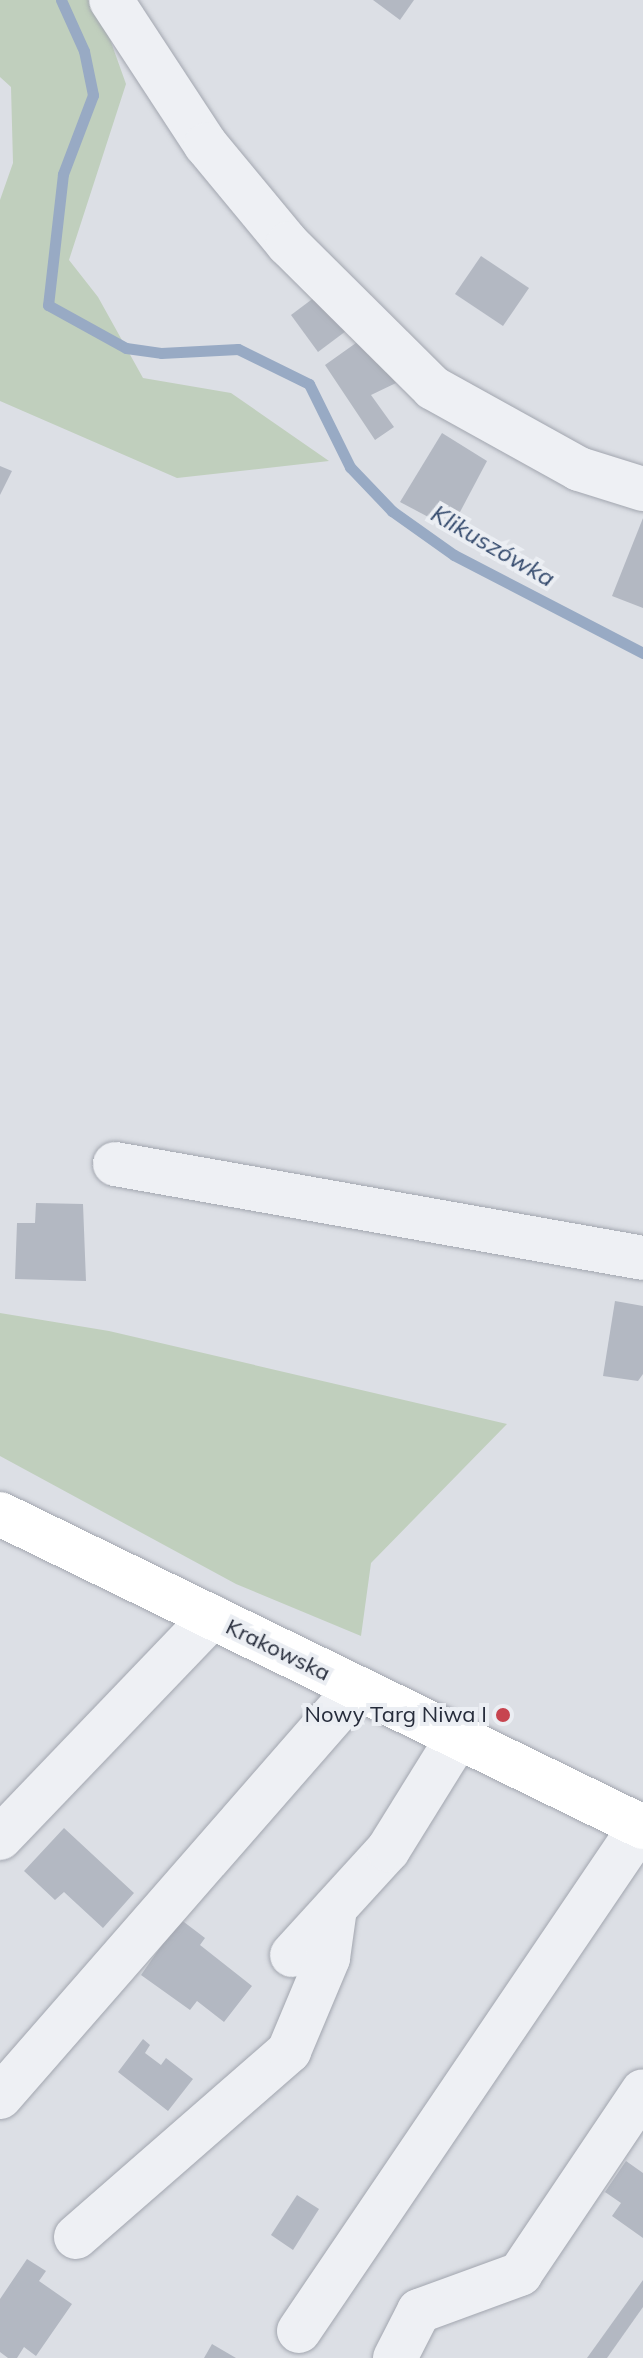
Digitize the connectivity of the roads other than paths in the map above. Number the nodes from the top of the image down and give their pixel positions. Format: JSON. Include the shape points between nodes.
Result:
{"nodes":[{"id":1,"x":111,"y":0,"type":"edge"},
{"id":2,"x":643,"y":489,"type":"edge"},
{"id":3,"x":115,"y":1164,"type":"dead end"},
{"id":4,"x":643,"y":1258,"type":"edge"},
{"id":5,"x":0,"y":1514,"type":"edge"},
{"id":6,"x":212,"y":1617,"type":"junction"},
{"id":7,"x":357,"y":1688,"type":"junction"},
{"id":8,"x":458,"y":1737,"type":"junction"},
{"id":9,"x":642,"y":1827,"type":"edge"},
{"id":10,"x":0,"y":1838,"type":"edge"},
{"id":11,"x":335,"y":1908,"type":"junction"},
{"id":12,"x":292,"y":1955,"type":"dead end"},
{"id":13,"x":0,"y":2097,"type":"edge"},
{"id":14,"x":636,"y":2118,"type":"edge"},
{"id":15,"x":76,"y":2237,"type":"dead end"},
{"id":16,"x":299,"y":2331,"type":"dead end"},
{"id":17,"x":395,"y":2358,"type":"edge"}],
"edges":[{"from":1,"to":2,"type":"street","via":[[206,145],[288,244],[433,388],[579,469]]},
{"from":3,"to":4,"type":"street"},
{"from":5,"to":6,"type":"main road","name":"Krakowska"},
{"from":6,"to":7,"type":"main road","name":"Krakowska"},
{"from":6,"to":10,"type":"street"},
{"from":7,"to":8,"type":"main road","name":"Krakowska"},
{"from":7,"to":13,"type":"street"},
{"from":8,"to":9,"type":"main road","name":"Krakowska"},
{"from":8,"to":11,"type":"street","via":[[388,1850]]},
{"from":9,"to":16,"type":"street"},
{"from":11,"to":12,"type":"street"},
{"from":11,"to":15,"type":"street","via":[[328,1958],[289,2051]]},
{"from":14,"to":17,"type":"street","via":[[520,2274],[419,2311]]}]}
